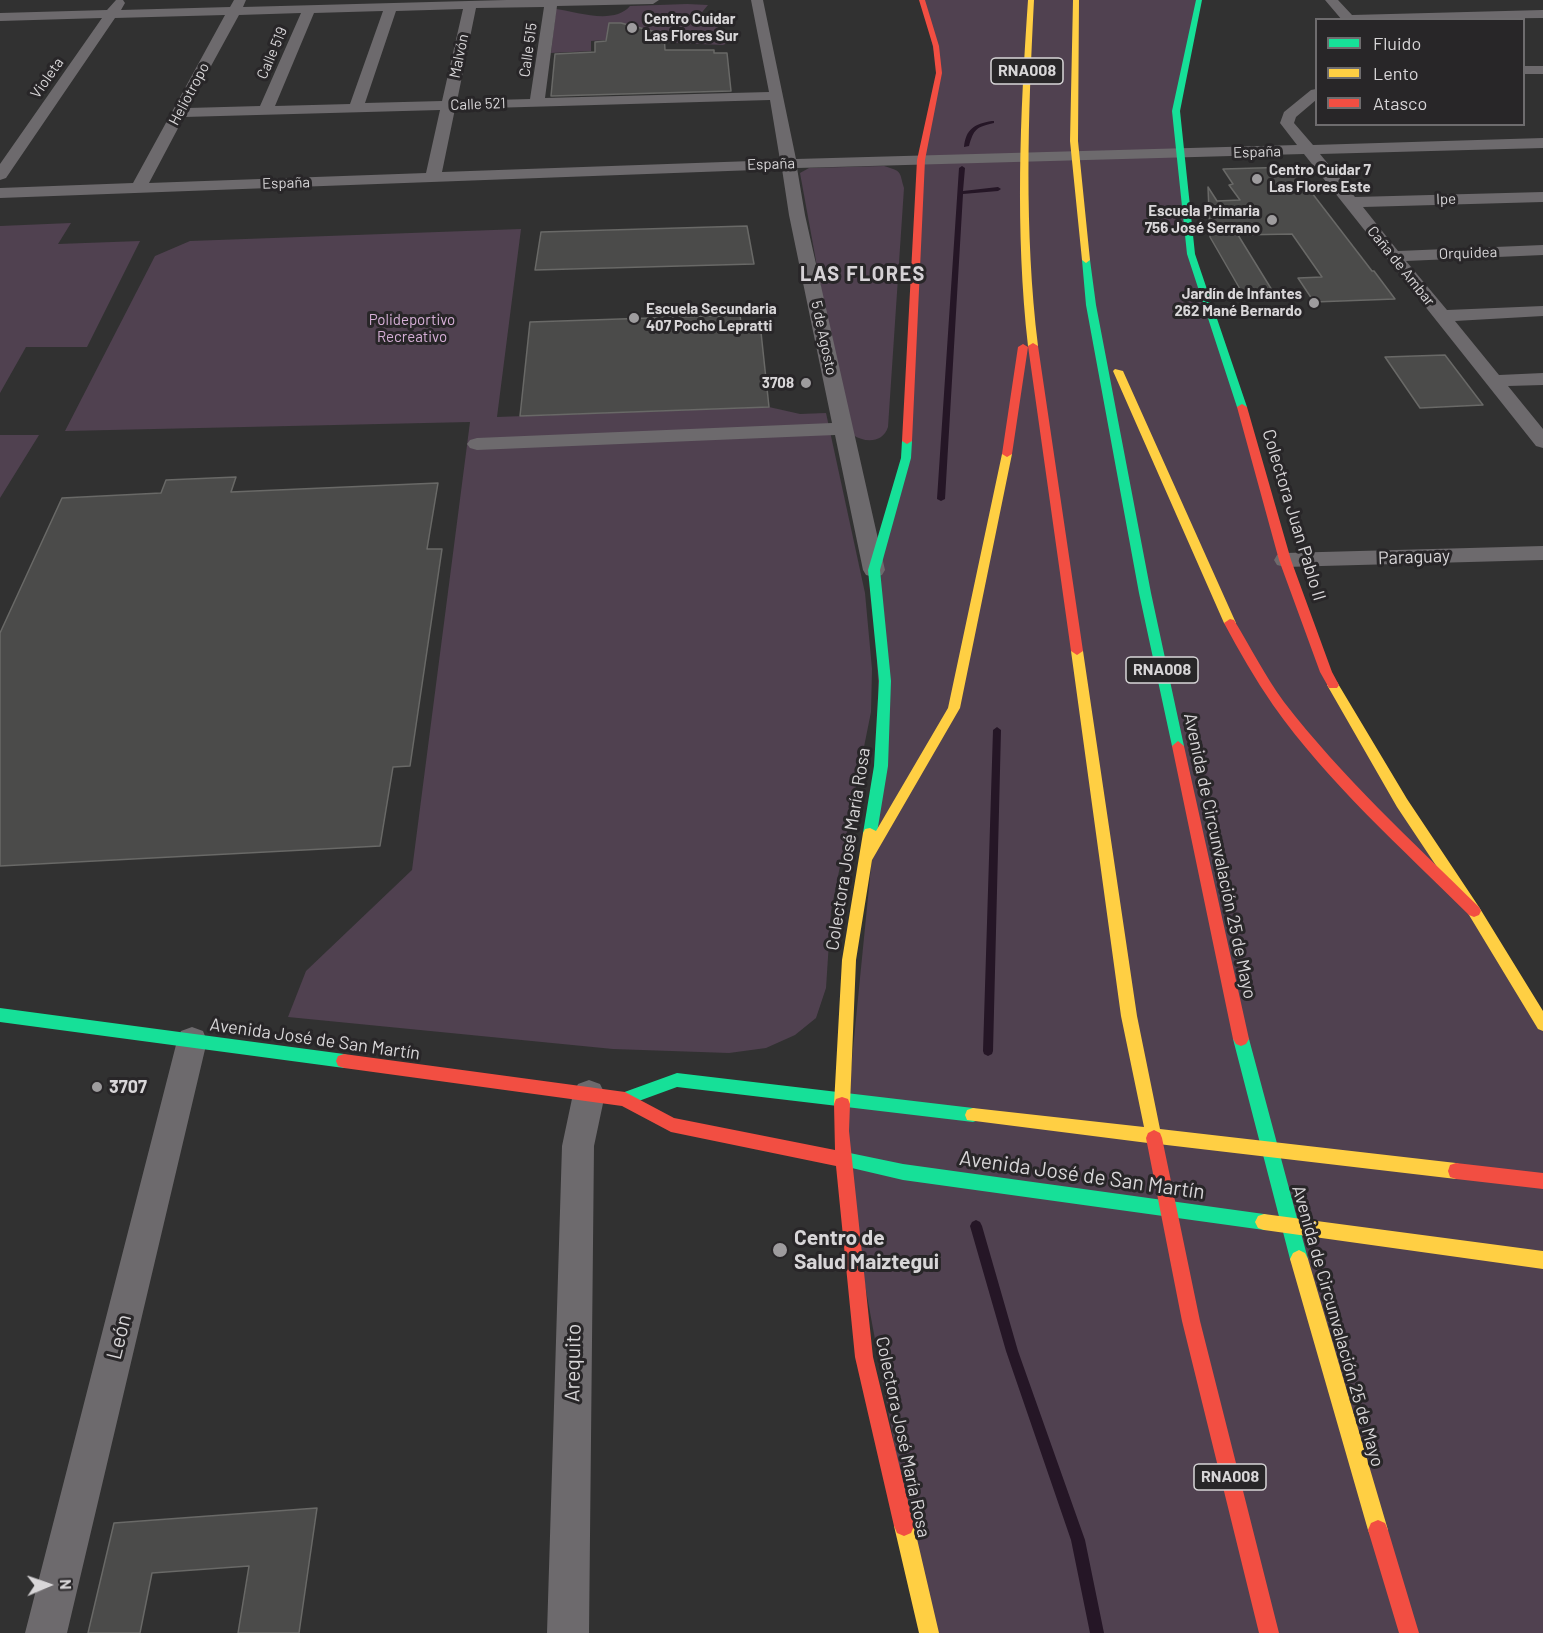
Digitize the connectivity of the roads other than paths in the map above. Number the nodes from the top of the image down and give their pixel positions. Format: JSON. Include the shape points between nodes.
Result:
{"nodes":[{"id":1,"x":122,"y":0,"type":"edge"},
{"id":2,"x":653,"y":0,"type":"edge"},
{"id":3,"x":757,"y":0,"type":"edge"},
{"id":4,"x":922,"y":0,"type":"edge"},
{"id":5,"x":1031,"y":0,"type":"edge"},
{"id":6,"x":1076,"y":0,"type":"edge"},
{"id":7,"x":1199,"y":0,"type":"edge"},
{"id":8,"x":1331,"y":0,"type":"edge"},
{"id":9,"x":551,"y":3,"type":"junction"},
{"id":10,"x":375,"y":4,"type":"edge"},
{"id":11,"x":237,"y":5,"type":"edge"},
{"id":12,"x":470,"y":5,"type":"junction"},
{"id":13,"x":391,"y":7,"type":"junction"},
{"id":14,"x":309,"y":9,"type":"junction"},
{"id":15,"x":112,"y":14,"type":"junction"},
{"id":16,"x":1543,"y":14,"type":"edge"},
{"id":17,"x":0,"y":17,"type":"edge"},
{"id":18,"x":1348,"y":18,"type":"edge"},
{"id":19,"x":1388,"y":18,"type":"edge"},
{"id":20,"x":1525,"y":70,"type":"edge"},
{"id":21,"x":1543,"y":70,"type":"edge"},
{"id":22,"x":1315,"y":95,"type":"edge"},
{"id":23,"x":776,"y":96,"type":"junction"},
{"id":24,"x":537,"y":103,"type":"junction"},
{"id":25,"x":449,"y":105,"type":"junction"},
{"id":26,"x":356,"y":108,"type":"junction"},
{"id":27,"x":266,"y":110,"type":"junction"},
{"id":28,"x":179,"y":113,"type":"junction"},
{"id":29,"x":1543,"y":143,"type":"edge"},
{"id":30,"x":1308,"y":150,"type":"junction"},
{"id":31,"x":1180,"y":154,"type":"junction"},
{"id":32,"x":921,"y":160,"type":"junction"},
{"id":33,"x":788,"y":164,"type":"junction"},
{"id":34,"x":0,"y":175,"type":"edge"},
{"id":35,"x":433,"y":177,"type":"junction"},
{"id":36,"x":138,"y":188,"type":"junction"},
{"id":37,"x":0,"y":193,"type":"edge"},
{"id":38,"x":1543,"y":196,"type":"edge"},
{"id":39,"x":1350,"y":202,"type":"junction"},
{"id":40,"x":1543,"y":250,"type":"edge"},
{"id":41,"x":1393,"y":256,"type":"junction"},
{"id":42,"x":1091,"y":305,"type":"junction"},
{"id":43,"x":1028,"y":310,"type":"junction"},
{"id":44,"x":1543,"y":311,"type":"edge"},
{"id":45,"x":1441,"y":316,"type":"junction"},
{"id":46,"x":1543,"y":379,"type":"edge"},
{"id":47,"x":1494,"y":381,"type":"junction"},
{"id":48,"x":843,"y":429,"type":"junction"},
{"id":49,"x":1543,"y":442,"type":"edge"},
{"id":50,"x":477,"y":444,"type":"dead end"},
{"id":51,"x":1543,"y":553,"type":"edge"},
{"id":52,"x":1285,"y":560,"type":"junction"},
{"id":53,"x":874,"y":570,"type":"junction"},
{"id":54,"x":866,"y":859,"type":"junction"},
{"id":55,"x":1474,"y":911,"type":"junction"},
{"id":56,"x":0,"y":1015,"type":"edge"},
{"id":57,"x":1543,"y":1024,"type":"edge"},
{"id":58,"x":192,"y":1041,"type":"junction"},
{"id":59,"x":589,"y":1094,"type":"junction"},
{"id":60,"x":842,"y":1098,"type":"junction"},
{"id":61,"x":625,"y":1099,"type":"junction"},
{"id":62,"x":842,"y":1160,"type":"junction"},
{"id":63,"x":1543,"y":1181,"type":"edge"},
{"id":64,"x":1543,"y":1260,"type":"edge"},
{"id":65,"x":46,"y":1633,"type":"edge"},
{"id":66,"x":568,"y":1633,"type":"edge"},
{"id":67,"x":929,"y":1633,"type":"edge"},
{"id":68,"x":1269,"y":1633,"type":"edge"},
{"id":69,"x":1409,"y":1633,"type":"edge"}],
"edges":[{"from":1,"to":15,"type":"street","name":"Violeta"},
{"from":2,"to":9,"type":"street"},
{"from":3,"to":23,"type":"street","name":"5 de Agosto"},
{"from":4,"to":32,"type":"main road","name":"Colectora José María Rosa","via":[[936,46],[939,73]]},
{"from":5,"to":43,"type":"main road","number":"RNA008","via":[[1023,141]]},
{"from":6,"to":42,"type":"main road","name":"Avenida de Circunvalación 25 de Mayo","number":"RNA008","via":[[1074,141]]},
{"from":7,"to":31,"type":"main road","name":"Colectora Juan Pablo II","via":[[1176,111]]},
{"from":8,"to":18,"type":"street"},
{"from":9,"to":12,"type":"street"},
{"from":9,"to":24,"type":"street","name":"Calle 515"},
{"from":10,"to":13,"type":"street"},
{"from":10,"to":14,"type":"street"},
{"from":11,"to":14,"type":"street"},
{"from":11,"to":15,"type":"street"},
{"from":11,"to":28,"type":"street","name":"Heliotropo"},
{"from":12,"to":13,"type":"street"},
{"from":12,"to":25,"type":"street","name":"Malvón"},
{"from":13,"to":26,"type":"street"},
{"from":14,"to":27,"type":"street","name":"Calle 519"},
{"from":15,"to":17,"type":"street"},
{"from":15,"to":34,"type":"street","name":"Violeta"},
{"from":16,"to":19,"type":"street"},
{"from":20,"to":21,"type":"street"},
{"from":22,"to":30,"type":"street","name":"Caña de Ambar","via":[[1286,119]]},
{"from":23,"to":24,"type":"street","name":"Calle 521"},
{"from":23,"to":33,"type":"street","name":"5 de Agosto"},
{"from":24,"to":25,"type":"street","name":"Calle 521"},
{"from":25,"to":26,"type":"street","name":"Calle 521"},
{"from":25,"to":35,"type":"street","name":"Malvón"},
{"from":26,"to":27,"type":"street","name":"Calle 521"},
{"from":27,"to":28,"type":"street","name":"Calle 521"},
{"from":28,"to":36,"type":"street","name":"Heliotropo"},
{"from":29,"to":30,"type":"street","name":"España"},
{"from":30,"to":31,"type":"street","name":"España"},
{"from":30,"to":39,"type":"street","name":"Caña de Ambar"},
{"from":31,"to":32,"type":"street","name":"España"},
{"from":31,"to":52,"type":"main road","name":"Colectora Juan Pablo II","via":[[1191,254],[1250,430]]},
{"from":32,"to":33,"type":"street","name":"España"},
{"from":32,"to":53,"type":"main road","name":"Colectora José María Rosa","via":[[906,458]]},
{"from":33,"to":35,"type":"street","name":"España"},
{"from":33,"to":48,"type":"street","name":"5 de Agosto"},
{"from":35,"to":36,"type":"street","name":"España"},
{"from":36,"to":37,"type":"street","name":"España"},
{"from":38,"to":39,"type":"street","name":"Ipe"},
{"from":39,"to":41,"type":"street","name":"Caña de Ambar"},
{"from":40,"to":41,"type":"street","name":"Orquidea"},
{"from":41,"to":45,"type":"street","name":"Caña de Ambar"},
{"from":42,"to":55,"type":"main road","via":[[1231,626],[1273,697],[1337,772]]},
{"from":42,"to":69,"type":"main road","name":"Avenida de Circunvalación 25 de Mayo","number":"RNA008","via":[[1145,593],[1240,1034],[1319,1333]]},
{"from":43,"to":54,"type":"main road","via":[[1010,439],[954,708]]},
{"from":43,"to":68,"type":"main road","number":"RNA008","via":[[1129,1016],[1191,1321]]},
{"from":44,"to":45,"type":"street"},
{"from":45,"to":47,"type":"street","name":"Caña de Ambar"},
{"from":46,"to":47,"type":"street"},
{"from":47,"to":49,"type":"street","name":"Caña de Ambar"},
{"from":48,"to":50,"type":"street"},
{"from":48,"to":53,"type":"street","name":"5 de Agosto"},
{"from":51,"to":52,"type":"street","name":"Paraguay"},
{"from":52,"to":55,"type":"main road","name":"Colectora Juan Pablo II","via":[[1326,672],[1402,803]]},
{"from":53,"to":54,"type":"main road","name":"Colectora José María Rosa","via":[[885,681],[881,766]]},
{"from":54,"to":60,"type":"main road","name":"Colectora José María Rosa","via":[[849,960]]},
{"from":55,"to":57,"type":"main road","name":"Colectora Juan Pablo II"},
{"from":56,"to":58,"type":"main road","name":"Avenida José de San Martín"},
{"from":58,"to":59,"type":"main road","name":"Avenida José de San Martín"},
{"from":58,"to":65,"type":"street","name":"León"},
{"from":59,"to":61,"type":"main road","name":"Avenida José de San Martín"},
{"from":59,"to":66,"type":"street","name":"Arequito","via":[[578,1146]]},
{"from":60,"to":61,"type":"main road","name":"Avenida José de San Martín","via":[[677,1080]]},
{"from":60,"to":62,"type":"main road","name":"Colectora José María Rosa"},
{"from":60,"to":63,"type":"main road","name":"Avenida José de San Martín"},
{"from":61,"to":62,"type":"main road","name":"Avenida José de San Martín","via":[[671,1125]]},
{"from":62,"to":64,"type":"main road","name":"Avenida José de San Martín","via":[[903,1172]]},
{"from":62,"to":67,"type":"main road","name":"Colectora José María Rosa","via":[[864,1356]]}]}
